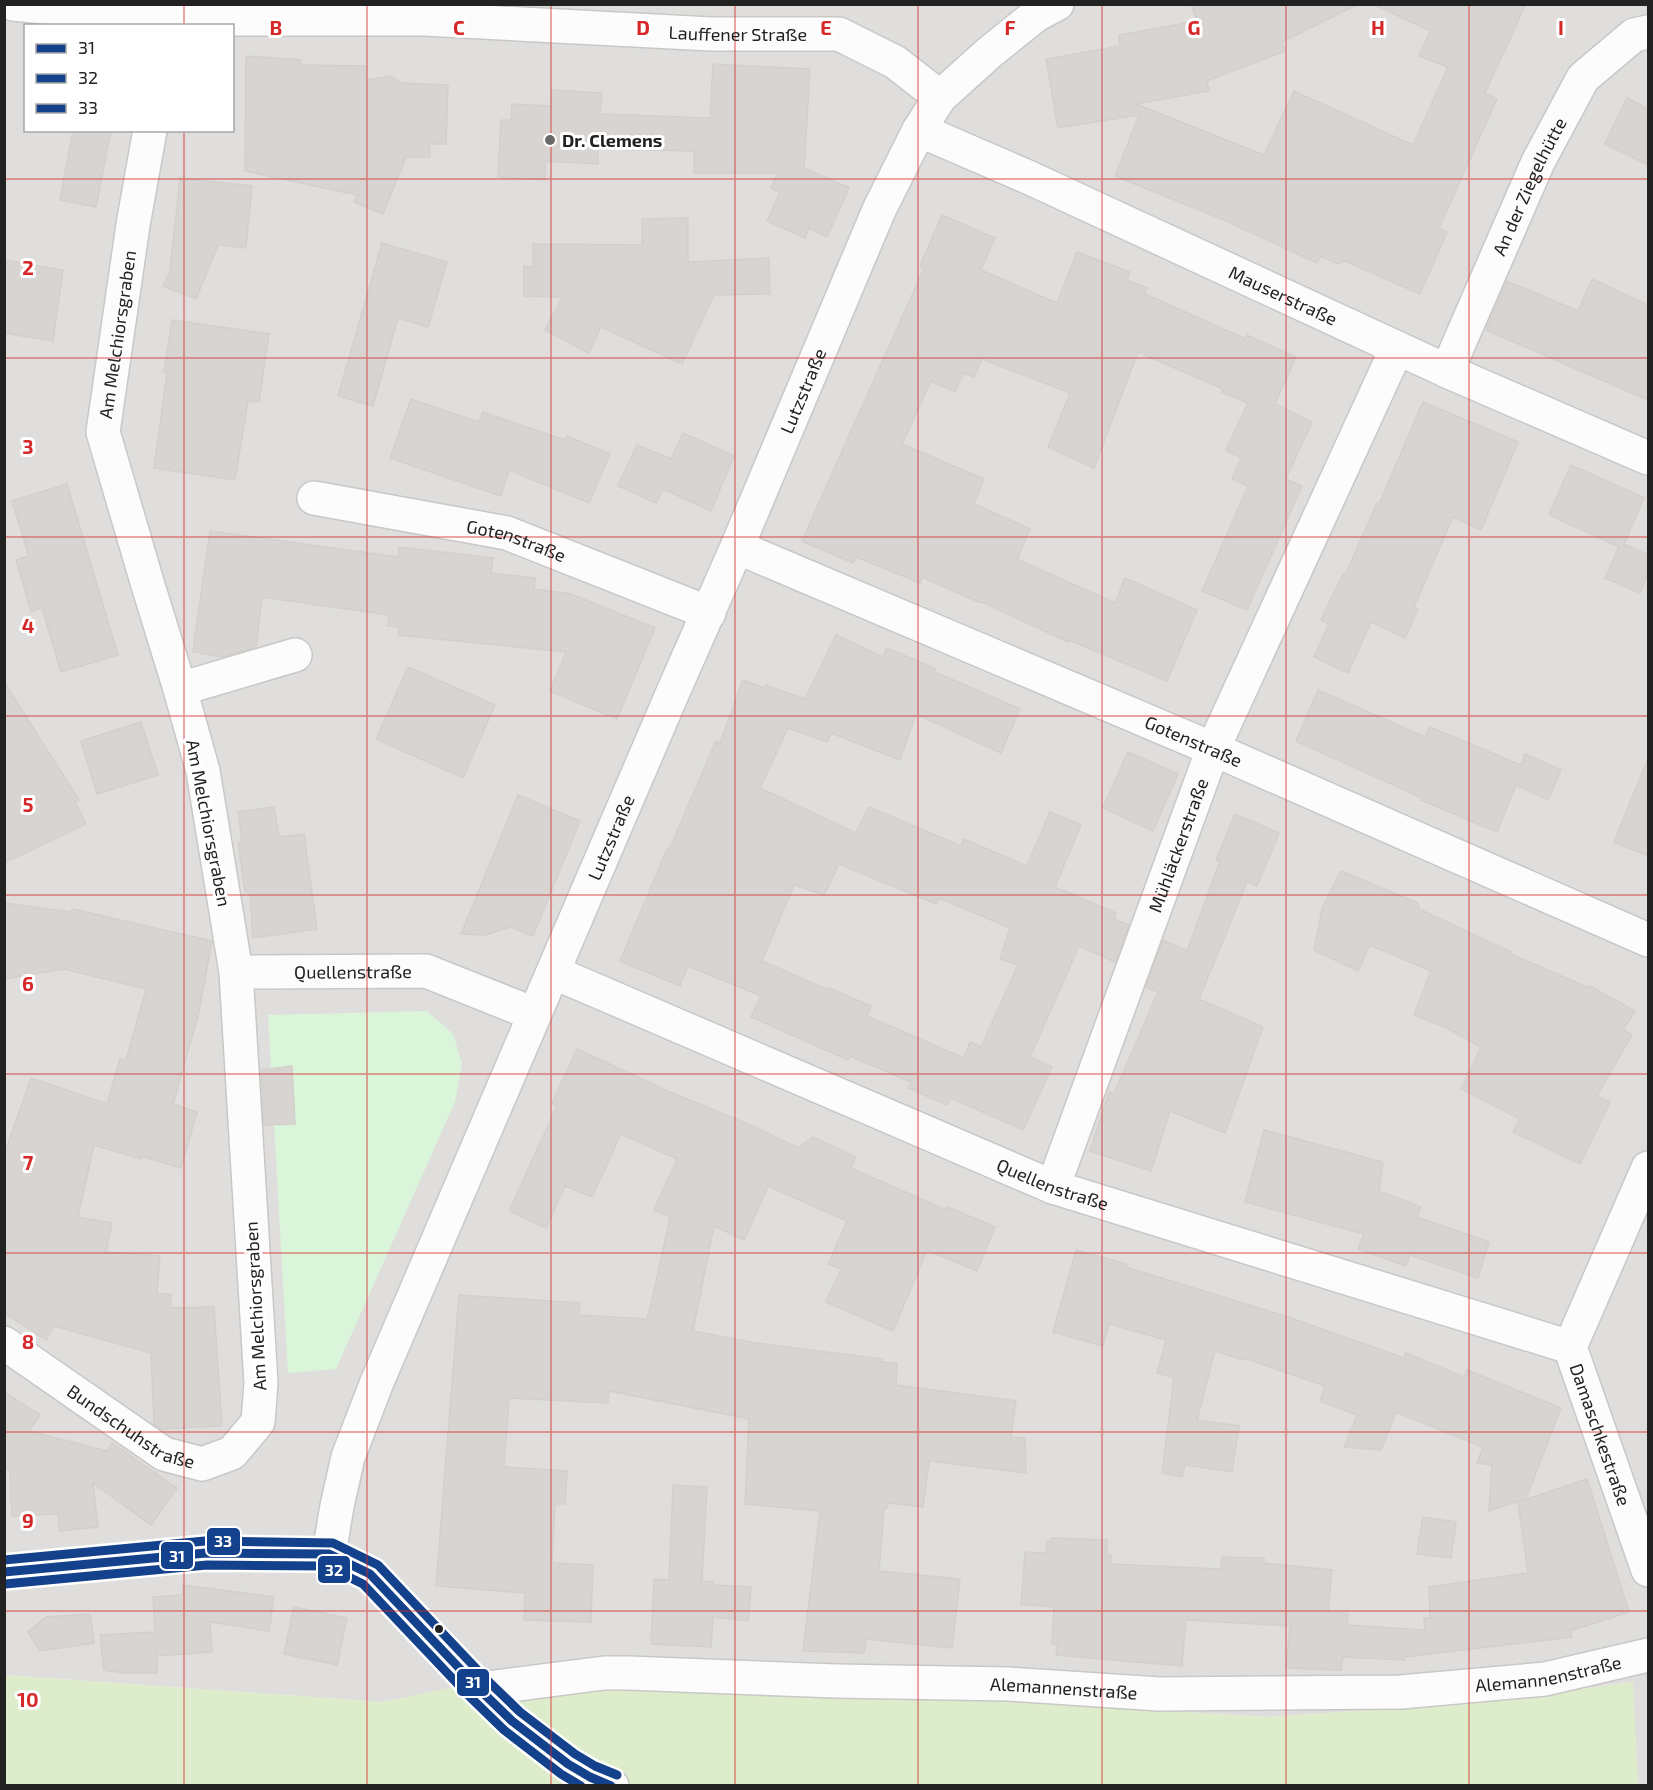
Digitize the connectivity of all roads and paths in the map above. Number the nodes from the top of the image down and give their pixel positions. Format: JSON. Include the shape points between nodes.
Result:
{"nodes":[{"id":1,"x":13,"y":4,"type":"edge"},
{"id":2,"x":1057,"y":4,"type":"edge"},
{"id":3,"x":170,"y":22,"type":"edge"},
{"id":4,"x":1648,"y":32,"type":"edge"},
{"id":5,"x":940,"y":97,"type":"junction"},
{"id":6,"x":919,"y":130,"type":"junction"},
{"id":7,"x":150,"y":132,"type":"edge"},
{"id":8,"x":1397,"y":348,"type":"junction"},
{"id":9,"x":1447,"y":371,"type":"junction"},
{"id":10,"x":1648,"y":458,"type":"edge"},
{"id":11,"x":314,"y":498,"type":"dead end"},
{"id":12,"x":737,"y":547,"type":"junction"},
{"id":13,"x":709,"y":613,"type":"junction"},
{"id":14,"x":295,"y":655,"type":"dead end"},
{"id":15,"x":180,"y":689,"type":"junction"},
{"id":16,"x":1213,"y":749,"type":"junction"},
{"id":17,"x":1648,"y":940,"type":"edge"},
{"id":18,"x":236,"y":972,"type":"junction"},
{"id":19,"x":553,"y":972,"type":"junction"},
{"id":20,"x":534,"y":1014,"type":"junction"},
{"id":21,"x":1648,"y":1168,"type":"edge"},
{"id":22,"x":1053,"y":1186,"type":"junction"},
{"id":23,"x":4,"y":1343,"type":"edge"},
{"id":24,"x":1570,"y":1347,"type":"junction"},
{"id":25,"x":258,"y":1422,"type":"joint"},
{"id":26,"x":329,"y":1554,"type":"junction"},
{"id":27,"x":1648,"y":1570,"type":"edge"},
{"id":28,"x":4,"y":1572,"type":"edge"},
{"id":29,"x":1648,"y":1655,"type":"edge"},
{"id":30,"x":479,"y":1689,"type":"junction"},
{"id":31,"x":612,"y":1785,"type":"edge"}],
"edges":[{"from":1,"to":3,"type":"street","name":"Lauffener Straße"},
{"from":2,"to":5,"type":"street","via":[[1036,15]]},
{"from":3,"to":5,"type":"street","name":"Lauffener Straße","via":[[425,19],[711,34],[839,34],[895,62]]},
{"from":4,"to":9,"type":"street","name":"An der Ziegelhütte","via":[[1634,34],[1583,78],[1538,162]]},
{"from":5,"to":6,"type":"street"},
{"from":6,"to":8,"type":"street","name":"Mauserstraße"},
{"from":6,"to":12,"type":"street","name":"Lutzstraße","via":[[879,210]]},
{"from":7,"to":15,"type":"street","name":"Am Melchiorsgraben","via":[[104,432]]},
{"from":8,"to":9,"type":"street","name":"Mauserstraße"},
{"from":8,"to":16,"type":"street","name":"Mühläckerstraße"},
{"from":9,"to":10,"type":"street","name":"Mauserstraße"},
{"from":11,"to":13,"type":"street","name":"Gotenstraße","via":[[507,533]]},
{"from":12,"to":13,"type":"street","name":"Lutzstraße"},
{"from":12,"to":16,"type":"street","name":"Gotenstraße"},
{"from":13,"to":19,"type":"street","name":"Lutzstraße"},
{"from":14,"to":15,"type":"street"},
{"from":15,"to":18,"type":"street","name":"Am Melchiorsgraben","via":[[203,771]]},
{"from":16,"to":17,"type":"street","name":"Gotenstraße"},
{"from":16,"to":22,"type":"street","name":"Mühläckerstraße"},
{"from":18,"to":20,"type":"street","name":"Quellenstraße","via":[[426,970]]},
{"from":18,"to":25,"type":"street","name":"Am Melchiorsgraben","via":[[261,1383]]},
{"from":19,"to":20,"type":"street","name":"Lutzstraße"},
{"from":19,"to":22,"type":"street","name":"Quellenstraße"},
{"from":20,"to":26,"type":"street","name":"Lutzstraße","via":[[348,1457]]},
{"from":21,"to":24,"type":"street","name":"Damaschkestraße"},
{"from":22,"to":24,"type":"street","name":"Quellenstraße"},
{"from":23,"to":25,"type":"street","name":"Bundschuhstraße","via":[[164,1454],[202,1464],[232,1453]]},
{"from":24,"to":27,"type":"street","name":"Damaschkestraße"},
{"from":26,"to":28,"type":"street","via":[[206,1553]]},
{"from":26,"to":30,"type":"street","via":[[370,1574]]},
{"from":29,"to":30,"type":"street","name":"Alemannenstraße","via":[[1545,1679],[1401,1692],[1159,1694],[1008,1684],[628,1673]]},
{"from":30,"to":31,"type":"street","via":[[512,1721],[568,1764]]}]}
